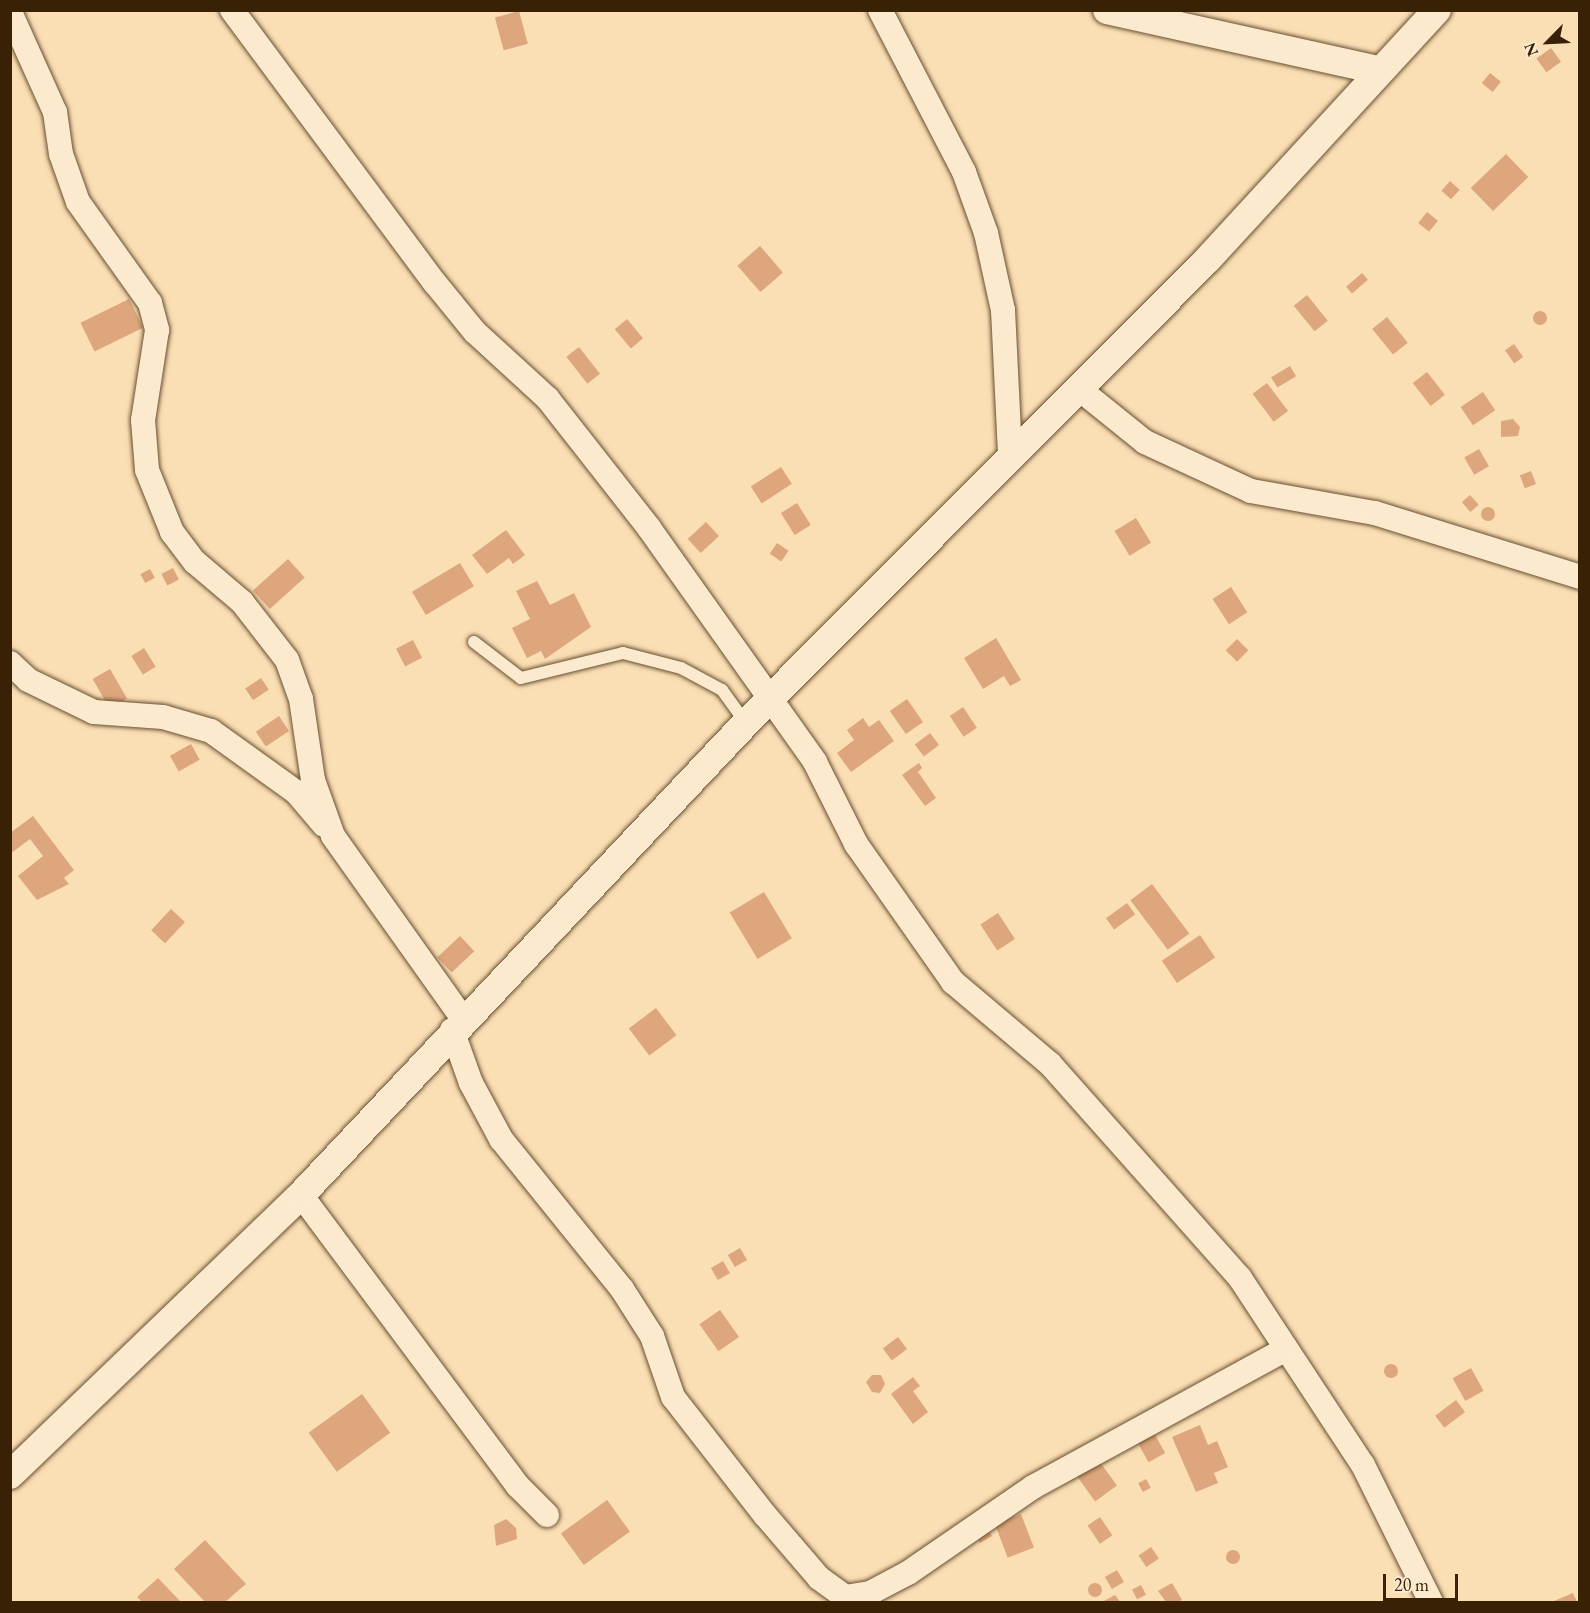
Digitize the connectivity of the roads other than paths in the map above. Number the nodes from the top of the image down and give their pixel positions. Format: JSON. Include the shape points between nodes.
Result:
{"nodes":[{"id":1,"x":232,"y":10,"type":"edge"},
{"id":2,"x":880,"y":10,"type":"edge"},
{"id":3,"x":1107,"y":10,"type":"edge"},
{"id":4,"x":1437,"y":10,"type":"edge"},
{"id":5,"x":10,"y":12,"type":"edge"},
{"id":6,"x":1377,"y":70,"type":"junction"},
{"id":7,"x":1078,"y":387,"type":"junction"},
{"id":8,"x":1010,"y":455,"type":"junction"},
{"id":9,"x":1580,"y":578,"type":"edge"},
{"id":10,"x":474,"y":642,"type":"dead end"},
{"id":11,"x":10,"y":663,"type":"edge"},
{"id":12,"x":772,"y":701,"type":"junction"},
{"id":13,"x":746,"y":723,"type":"junction"},
{"id":14,"x":333,"y":836,"type":"junction"},
{"id":15,"x":458,"y":1025,"type":"junction"},
{"id":16,"x":301,"y":1195,"type":"junction"},
{"id":17,"x":1286,"y":1349,"type":"junction"},
{"id":18,"x":10,"y":1475,"type":"edge"},
{"id":19,"x":547,"y":1515,"type":"dead end"},
{"id":20,"x":1431,"y":1602,"type":"edge"}],
"edges":[{"from":1,"to":12,"type":"street","via":[[435,283],[475,332],[548,399],[649,528]]},
{"from":2,"to":8,"type":"street","via":[[964,172],[986,233],[1003,310]]},
{"from":3,"to":6,"type":"street"},
{"from":4,"to":6,"type":"street"},
{"from":5,"to":14,"type":"street","via":[[55,112],[61,154],[78,202],[150,303],[157,330],[142,420],[147,470],[172,532],[195,562],[242,602],[287,660],[301,699],[313,780]]},
{"from":6,"to":7,"type":"street","via":[[1208,259]]},
{"from":7,"to":8,"type":"street"},
{"from":7,"to":9,"type":"street","via":[[1145,442],[1251,491],[1375,513]]},
{"from":8,"to":12,"type":"street"},
{"from":10,"to":13,"type":"lane","via":[[521,678],[623,653],[681,668],[722,690]]},
{"from":11,"to":14,"type":"street","via":[[28,680],[94,712],[163,717],[211,730],[296,792]]},
{"from":12,"to":13,"type":"street"},
{"from":12,"to":17,"type":"street","via":[[815,762],[856,844],[953,982],[1050,1064],[1240,1278]]},
{"from":13,"to":15,"type":"street"},
{"from":14,"to":15,"type":"street"},
{"from":15,"to":16,"type":"street"},
{"from":15,"to":17,"type":"street","via":[[471,1083],[501,1139],[622,1289],[652,1336],[673,1397],[819,1578],[845,1597],[870,1593],[908,1573],[1033,1487]]},
{"from":16,"to":18,"type":"street"},
{"from":16,"to":19,"type":"street","via":[[519,1486]]},
{"from":17,"to":20,"type":"street","via":[[1363,1465]]}]}
